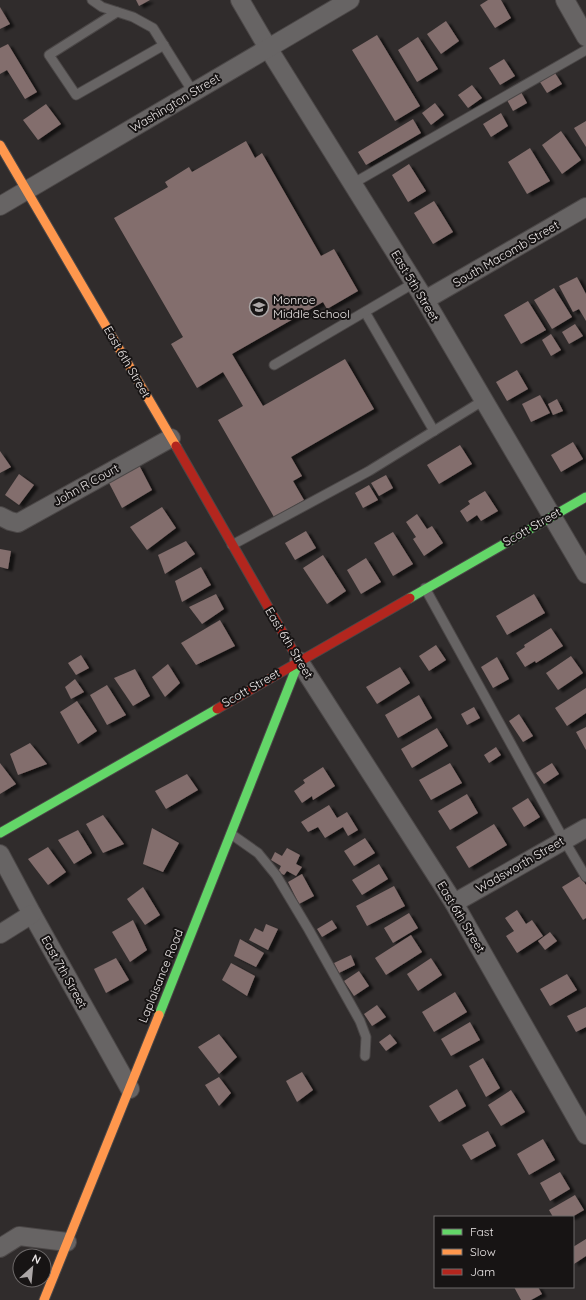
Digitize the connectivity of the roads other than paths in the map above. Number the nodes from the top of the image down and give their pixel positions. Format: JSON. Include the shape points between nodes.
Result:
{"nodes":[{"id":1,"x":92,"y":0,"type":"edge"},
{"id":2,"x":240,"y":0,"type":"edge"},
{"id":3,"x":350,"y":0,"type":"edge"},
{"id":4,"x":565,"y":0,"type":"edge"},
{"id":5,"x":117,"y":12,"type":"junction"},
{"id":6,"x":586,"y":37,"type":"edge"},
{"id":7,"x":164,"y":45,"type":"junction"},
{"id":8,"x":268,"y":48,"type":"junction"},
{"id":9,"x":586,"y":50,"type":"edge"},
{"id":10,"x":193,"y":92,"type":"junction"},
{"id":11,"x":0,"y":145,"type":"edge"},
{"id":12,"x":352,"y":184,"type":"junction"},
{"id":13,"x":26,"y":190,"type":"junction"},
{"id":14,"x":0,"y":206,"type":"edge"},
{"id":15,"x":586,"y":207,"type":"edge"},
{"id":16,"x":414,"y":283,"type":"junction"},
{"id":17,"x":425,"y":300,"type":"junction"},
{"id":18,"x":365,"y":312,"type":"junction"},
{"id":19,"x":274,"y":365,"type":"dead end"},
{"id":20,"x":484,"y":400,"type":"junction"},
{"id":21,"x":434,"y":431,"type":"junction"},
{"id":22,"x":170,"y":438,"type":"junction"},
{"id":23,"x":586,"y":497,"type":"edge"},
{"id":24,"x":0,"y":516,"type":"edge"},
{"id":25,"x":551,"y":516,"type":"junction"},
{"id":26,"x":232,"y":545,"type":"junction"},
{"id":27,"x":586,"y":574,"type":"edge"},
{"id":28,"x":425,"y":588,"type":"junction"},
{"id":29,"x":299,"y":661,"type":"junction"},
{"id":30,"x":586,"y":828,"type":"edge"},
{"id":31,"x":0,"y":833,"type":"edge"},
{"id":32,"x":230,"y":834,"type":"junction"},
{"id":33,"x":564,"y":840,"type":"junction"},
{"id":34,"x":0,"y":854,"type":"edge"},
{"id":35,"x":586,"y":877,"type":"edge"},
{"id":36,"x":454,"y":903,"type":"junction"},
{"id":37,"x":32,"y":914,"type":"junction"},
{"id":38,"x":0,"y":934,"type":"edge"},
{"id":39,"x":365,"y":1056,"type":"dead end"},
{"id":40,"x":130,"y":1088,"type":"junction"},
{"id":41,"x":586,"y":1135,"type":"edge"},
{"id":42,"x":67,"y":1242,"type":"junction"},
{"id":43,"x":0,"y":1248,"type":"edge"},
{"id":44,"x":44,"y":1300,"type":"edge"}],
"edges":[{"from":1,"to":5,"type":"lane"},
{"from":2,"to":8,"type":"street","name":"East 5th Street"},
{"from":3,"to":8,"type":"street","name":"Washington Street"},
{"from":4,"to":6,"type":"street"},
{"from":5,"to":7,"type":"lane","via":[[154,28]]},
{"from":5,"to":7,"type":"lane","via":[[49,55],[76,95]]},
{"from":7,"to":10,"type":"lane"},
{"from":8,"to":10,"type":"street","name":"Washington Street"},
{"from":8,"to":12,"type":"street","name":"East 5th Street"},
{"from":9,"to":12,"type":"lane"},
{"from":10,"to":13,"type":"street","name":"Washington Street"},
{"from":11,"to":13,"type":"street","name":"East 6th Street"},
{"from":12,"to":16,"type":"street","name":"East 5th Street"},
{"from":13,"to":14,"type":"street","name":"Washington Street"},
{"from":13,"to":22,"type":"street","name":"East 6th Street"},
{"from":15,"to":17,"type":"street","name":"South Macomb Street"},
{"from":16,"to":17,"type":"street","name":"East 5th Street"},
{"from":16,"to":18,"type":"lane"},
{"from":17,"to":20,"type":"street","name":"East 5th Street"},
{"from":18,"to":19,"type":"lane"},
{"from":18,"to":21,"type":"lane"},
{"from":20,"to":21,"type":"lane"},
{"from":20,"to":25,"type":"street","name":"East 5th Street"},
{"from":21,"to":26,"type":"lane","via":[[369,471]]},
{"from":22,"to":24,"type":"street","name":"John R Court","via":[[18,522]]},
{"from":22,"to":26,"type":"street","name":"East 6th Street"},
{"from":23,"to":25,"type":"street","name":"Scott Street"},
{"from":25,"to":27,"type":"street","name":"East 5th Street"},
{"from":25,"to":28,"type":"street","name":"Scott Street"},
{"from":26,"to":29,"type":"street","name":"East 6th Street"},
{"from":28,"to":29,"type":"street","name":"Scott Street"},
{"from":28,"to":33,"type":"lane"},
{"from":29,"to":31,"type":"street","name":"Scott Street"},
{"from":29,"to":32,"type":"street","name":"Laplaisance Road"},
{"from":29,"to":36,"type":"street","name":"East 6th Street"},
{"from":30,"to":33,"type":"street","name":"Wadsworth Street"},
{"from":32,"to":39,"type":"lane","via":[[258,853],[280,881],[360,1022],[366,1037]]},
{"from":32,"to":40,"type":"street","name":"Laplaisance Road"},
{"from":33,"to":35,"type":"lane"},
{"from":33,"to":36,"type":"street","name":"Wadsworth Street"},
{"from":34,"to":37,"type":"street","name":"East 7th Street"},
{"from":36,"to":41,"type":"street","name":"East 6th Street"},
{"from":37,"to":38,"type":"street"},
{"from":37,"to":40,"type":"street","name":"East 7th Street"},
{"from":40,"to":42,"type":"street","name":"Laplaisance Road"},
{"from":42,"to":43,"type":"street","via":[[19,1236]]},
{"from":42,"to":44,"type":"street","name":"Laplaisance Road"}]}
